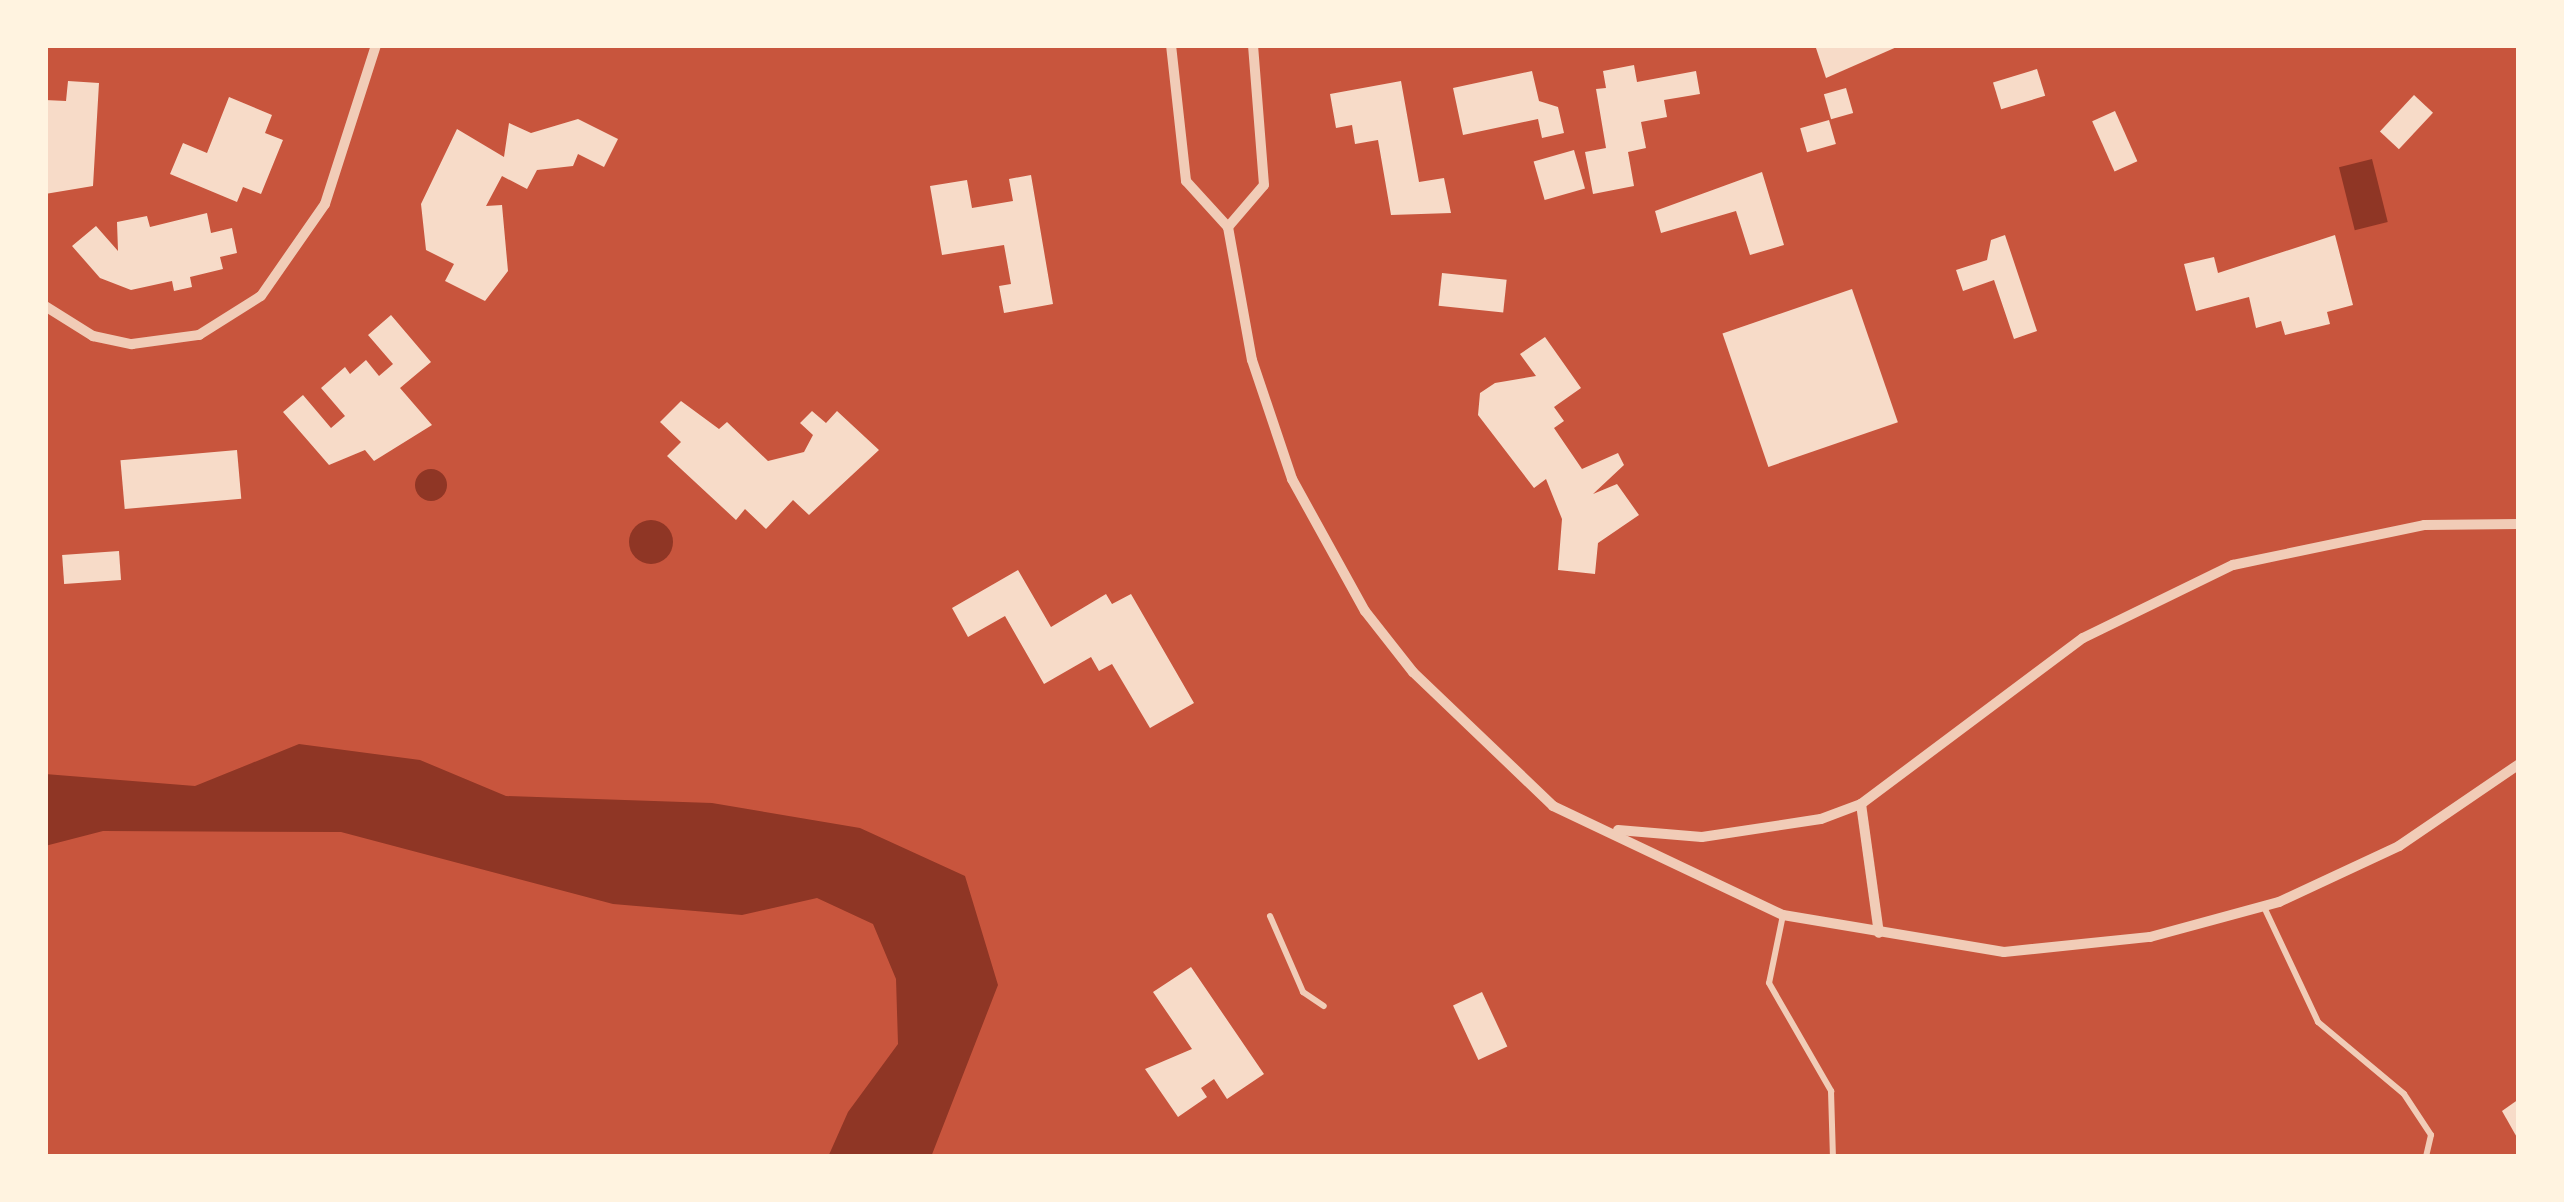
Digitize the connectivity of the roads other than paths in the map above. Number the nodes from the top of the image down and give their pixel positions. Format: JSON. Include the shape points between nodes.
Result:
{"nodes":[{"id":1,"x":376,"y":45,"type":"edge"},
{"id":2,"x":1170,"y":45,"type":"edge"},
{"id":3,"x":1253,"y":45,"type":"edge"},
{"id":4,"x":1228,"y":227,"type":"junction"},
{"id":5,"x":45,"y":306,"type":"edge"},
{"id":6,"x":2519,"y":524,"type":"edge"},
{"id":7,"x":2519,"y":764,"type":"edge"},
{"id":8,"x":1861,"y":804,"type":"junction"},
{"id":9,"x":1612,"y":830,"type":"junction"},
{"id":10,"x":2264,"y":907,"type":"junction"},
{"id":11,"x":1783,"y":915,"type":"junction"},
{"id":12,"x":1270,"y":916,"type":"dead end"},
{"id":13,"x":1880,"y":934,"type":"junction"},
{"id":14,"x":1324,"y":1006,"type":"dead end"},
{"id":15,"x":1832,"y":1157,"type":"edge"},
{"id":16,"x":2426,"y":1157,"type":"edge"}],
"edges":[{"from":1,"to":5,"type":"street","via":[[325,204],[261,296],[198,335],[132,344],[93,336]]},
{"from":2,"to":4,"type":"street","via":[[1186,181]]},
{"from":3,"to":4,"type":"street","via":[[1264,185]]},
{"from":4,"to":9,"type":"street","via":[[1271,425],[1365,611],[1460,723],[1553,806]]},
{"from":6,"to":8,"type":"street","via":[[2317,541],[2216,572],[2083,638]]},
{"from":7,"to":10,"type":"street","via":[[2399,846]]},
{"from":8,"to":9,"type":"street","via":[[1769,830]]},
{"from":8,"to":13,"type":"street"},
{"from":9,"to":11,"type":"street","via":[[1695,880]]},
{"from":10,"to":13,"type":"street","via":[[2150,937],[2004,952]]},
{"from":10,"to":16,"type":"lane","via":[[2318,1022],[2404,1094],[2431,1135]]},
{"from":11,"to":13,"type":"street"},
{"from":11,"to":15,"type":"lane","via":[[1769,984],[1831,1091]]},
{"from":12,"to":14,"type":"lane","via":[[1303,992]]}]}
